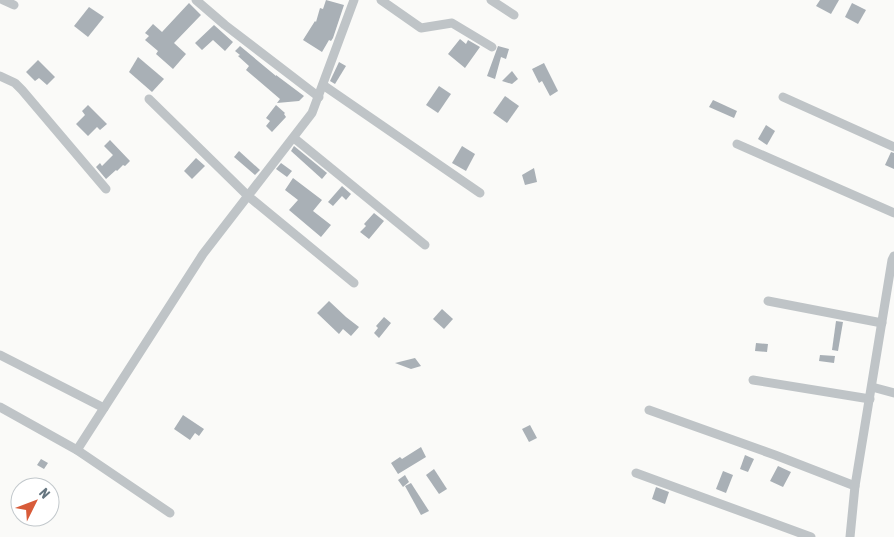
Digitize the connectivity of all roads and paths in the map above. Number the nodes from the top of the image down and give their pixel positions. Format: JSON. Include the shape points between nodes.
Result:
{"nodes":[{"id":1,"x":3,"y":0,"type":"edge"},
{"id":2,"x":196,"y":0,"type":"edge"},
{"id":3,"x":354,"y":0,"type":"edge"},
{"id":4,"x":381,"y":0,"type":"edge"},
{"id":5,"x":491,"y":0,"type":"edge"},
{"id":6,"x":14,"y":5,"type":"dead end"},
{"id":7,"x":514,"y":15,"type":"dead end"},
{"id":8,"x":492,"y":46,"type":"dead end"},
{"id":9,"x":0,"y":76,"type":"edge"},
{"id":10,"x":323,"y":85,"type":"junction"},
{"id":11,"x":318,"y":97,"type":"junction"},
{"id":12,"x":783,"y":98,"type":"dead end"},
{"id":13,"x":149,"y":100,"type":"dead end"},
{"id":14,"x":294,"y":138,"type":"junction"},
{"id":15,"x":737,"y":144,"type":"dead end"},
{"id":16,"x":894,"y":147,"type":"edge"},
{"id":17,"x":106,"y":189,"type":"dead end"},
{"id":18,"x":480,"y":193,"type":"dead end"},
{"id":19,"x":248,"y":196,"type":"junction"},
{"id":20,"x":894,"y":213,"type":"edge"},
{"id":21,"x":426,"y":245,"type":"dead end"},
{"id":22,"x":894,"y":256,"type":"edge"},
{"id":23,"x":354,"y":283,"type":"dead end"},
{"id":24,"x":768,"y":301,"type":"dead end"},
{"id":25,"x":882,"y":323,"type":"junction"},
{"id":26,"x":0,"y":355,"type":"edge"},
{"id":27,"x":753,"y":380,"type":"dead end"},
{"id":28,"x":872,"y":387,"type":"junction"},
{"id":29,"x":894,"y":393,"type":"edge"},
{"id":30,"x":870,"y":398,"type":"junction"},
{"id":31,"x":0,"y":407,"type":"edge"},
{"id":32,"x":104,"y":408,"type":"junction"},
{"id":33,"x":649,"y":410,"type":"dead end"},
{"id":34,"x":77,"y":450,"type":"junction"},
{"id":35,"x":636,"y":473,"type":"dead end"},
{"id":36,"x":855,"y":486,"type":"junction"},
{"id":37,"x":170,"y":513,"type":"dead end"},
{"id":38,"x":811,"y":537,"type":"edge"},
{"id":39,"x":850,"y":537,"type":"edge"}],
"edges":[{"from":1,"to":6,"type":"street"},
{"from":2,"to":11,"type":"street"},
{"from":3,"to":10,"type":"street"},
{"from":4,"to":8,"type":"street","via":[[421,28],[452,23]]},
{"from":5,"to":7,"type":"street"},
{"from":9,"to":17,"type":"street","via":[[22,90]]},
{"from":10,"to":11,"type":"street"},
{"from":10,"to":18,"type":"street"},
{"from":11,"to":14,"type":"street","via":[[312,113]]},
{"from":12,"to":16,"type":"street"},
{"from":13,"to":19,"type":"street"},
{"from":14,"to":19,"type":"street"},
{"from":14,"to":21,"type":"street"},
{"from":15,"to":20,"type":"street"},
{"from":19,"to":23,"type":"street"},
{"from":19,"to":32,"type":"street","via":[[203,254]]},
{"from":22,"to":25,"type":"street"},
{"from":24,"to":25,"type":"street"},
{"from":25,"to":28,"type":"street"},
{"from":26,"to":32,"type":"street"},
{"from":27,"to":30,"type":"street"},
{"from":28,"to":29,"type":"street"},
{"from":28,"to":30,"type":"street"},
{"from":30,"to":36,"type":"street"},
{"from":31,"to":34,"type":"street"},
{"from":32,"to":34,"type":"street"},
{"from":33,"to":36,"type":"street"},
{"from":34,"to":37,"type":"street"},
{"from":35,"to":38,"type":"street"},
{"from":36,"to":39,"type":"street"}]}
